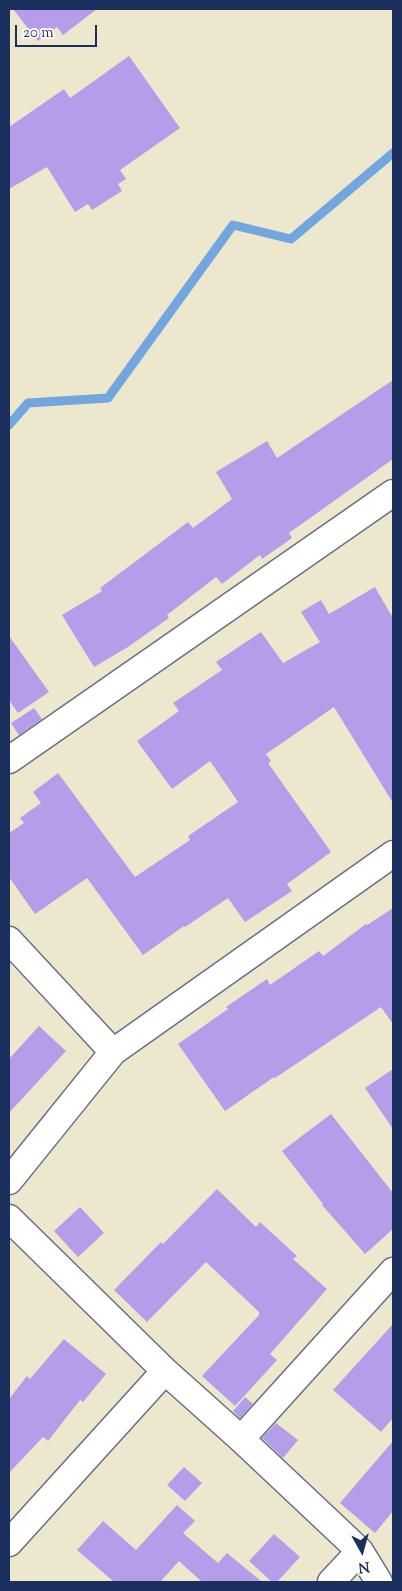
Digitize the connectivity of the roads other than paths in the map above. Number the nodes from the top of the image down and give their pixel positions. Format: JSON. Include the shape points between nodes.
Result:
{"nodes":[{"id":1,"x":393,"y":493,"type":"edge"},
{"id":2,"x":9,"y":760,"type":"edge"},
{"id":3,"x":393,"y":854,"type":"edge"},
{"id":4,"x":9,"y":940,"type":"edge"},
{"id":5,"x":114,"y":1052,"type":"junction"},
{"id":6,"x":9,"y":1181,"type":"edge"},
{"id":7,"x":9,"y":1218,"type":"edge"},
{"id":8,"x":393,"y":1271,"type":"edge"},
{"id":9,"x":165,"y":1371,"type":"junction"},
{"id":10,"x":241,"y":1439,"type":"junction"},
{"id":11,"x":9,"y":1543,"type":"edge"},
{"id":12,"x":360,"y":1551,"type":"junction"},
{"id":13,"x":331,"y":1582,"type":"edge"},
{"id":14,"x":379,"y":1582,"type":"edge"}],
"edges":[{"from":1,"to":2,"type":"street"},
{"from":3,"to":5,"type":"street"},
{"from":4,"to":5,"type":"street"},
{"from":5,"to":6,"type":"street"},
{"from":7,"to":9,"type":"street"},
{"from":8,"to":10,"type":"street"},
{"from":9,"to":10,"type":"street"},
{"from":9,"to":11,"type":"street"},
{"from":10,"to":12,"type":"street"},
{"from":12,"to":13,"type":"street"},
{"from":12,"to":14,"type":"street"}]}
